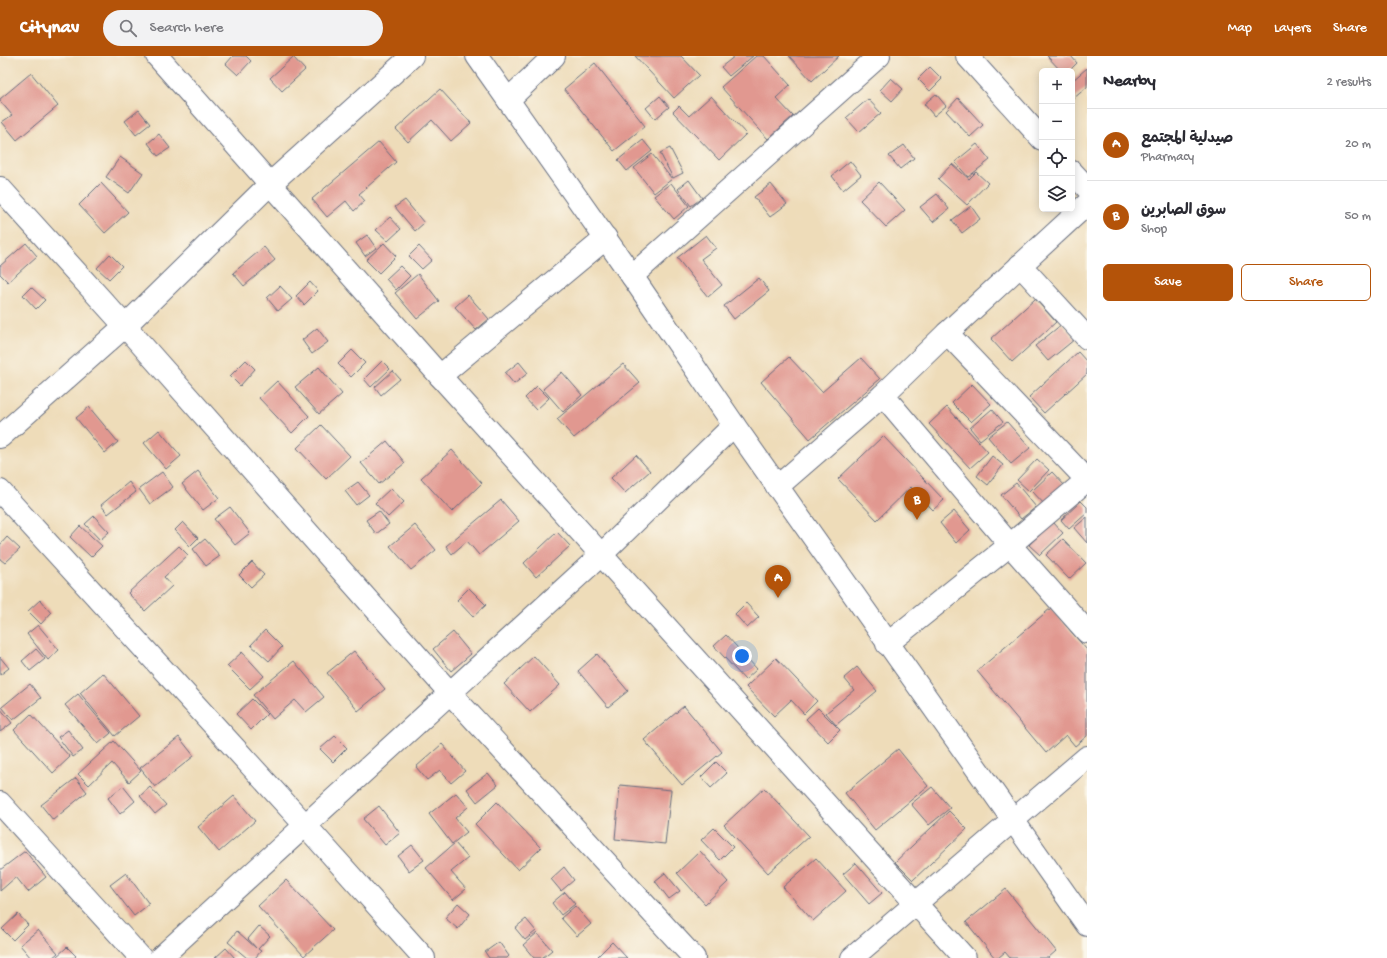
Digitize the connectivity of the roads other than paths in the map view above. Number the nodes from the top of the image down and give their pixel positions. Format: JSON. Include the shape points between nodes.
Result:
{"nodes":[{"id":1,"x":157,"y":56,"type":"edge"},
{"id":2,"x":412,"y":56,"type":"edge"},
{"id":3,"x":477,"y":56,"type":"edge"},
{"id":4,"x":554,"y":56,"type":"edge"},
{"id":5,"x":879,"y":56,"type":"edge"},
{"id":6,"x":967,"y":56,"type":"edge"},
{"id":7,"x":508,"y":100,"type":"junction"},
{"id":8,"x":1039,"y":136,"type":"edge"},
{"id":9,"x":1075,"y":175,"type":"edge"},
{"id":10,"x":270,"y":184,"type":"junction"},
{"id":11,"x":0,"y":188,"type":"edge"},
{"id":12,"x":1087,"y":188,"type":"edge"},
{"id":13,"x":1087,"y":204,"type":"edge"},
{"id":14,"x":606,"y":238,"type":"junction"},
{"id":15,"x":1020,"y":265,"type":"junction"},
{"id":16,"x":632,"y":276,"type":"junction"},
{"id":17,"x":125,"y":326,"type":"junction"},
{"id":18,"x":947,"y":333,"type":"junction"},
{"id":19,"x":1087,"y":338,"type":"edge"},
{"id":20,"x":440,"y":376,"type":"junction"},
{"id":21,"x":883,"y":394,"type":"junction"},
{"id":22,"x":734,"y":425,"type":"junction"},
{"id":23,"x":0,"y":437,"type":"edge"},
{"id":24,"x":777,"y":487,"type":"junction"},
{"id":25,"x":0,"y":491,"type":"edge"},
{"id":26,"x":1010,"y":545,"type":"junction"},
{"id":27,"x":601,"y":555,"type":"junction"},
{"id":28,"x":1087,"y":632,"type":"edge"},
{"id":29,"x":887,"y":644,"type":"junction"},
{"id":30,"x":450,"y":693,"type":"junction"},
{"id":31,"x":1087,"y":757,"type":"edge"},
{"id":32,"x":0,"y":803,"type":"edge"},
{"id":33,"x":1013,"y":821,"type":"junction"},
{"id":34,"x":305,"y":825,"type":"junction"},
{"id":35,"x":915,"y":903,"type":"junction"},
{"id":36,"x":1087,"y":925,"type":"edge"},
{"id":37,"x":142,"y":958,"type":"edge"},
{"id":38,"x":160,"y":958,"type":"edge"},
{"id":39,"x":424,"y":958,"type":"edge"},
{"id":40,"x":694,"y":958,"type":"edge"},
{"id":41,"x":852,"y":958,"type":"edge"},
{"id":42,"x":965,"y":958,"type":"edge"}],
"edges":[{"from":1,"to":10,"type":"street"},
{"from":2,"to":10,"type":"street"},
{"from":3,"to":7,"type":"street"},
{"from":4,"to":7,"type":"street"},
{"from":5,"to":16,"type":"street"},
{"from":6,"to":8,"type":"street"},
{"from":7,"to":14,"type":"street"},
{"from":9,"to":12,"type":"street"},
{"from":10,"to":17,"type":"street"},
{"from":10,"to":20,"type":"street"},
{"from":11,"to":17,"type":"street"},
{"from":13,"to":15,"type":"street"},
{"from":14,"to":16,"type":"street"},
{"from":14,"to":20,"type":"street"},
{"from":15,"to":18,"type":"street"},
{"from":15,"to":19,"type":"street"},
{"from":16,"to":22,"type":"street"},
{"from":17,"to":23,"type":"street"},
{"from":17,"to":30,"type":"street"},
{"from":18,"to":21,"type":"street"},
{"from":18,"to":26,"type":"street","via":[[1087,480]]},
{"from":20,"to":27,"type":"street"},
{"from":21,"to":24,"type":"street"},
{"from":21,"to":26,"type":"street"},
{"from":22,"to":24,"type":"street"},
{"from":22,"to":27,"type":"street"},
{"from":24,"to":29,"type":"street"},
{"from":25,"to":34,"type":"street"},
{"from":26,"to":28,"type":"street"},
{"from":26,"to":29,"type":"street"},
{"from":27,"to":30,"type":"street"},
{"from":27,"to":35,"type":"street"},
{"from":29,"to":33,"type":"street"},
{"from":30,"to":34,"type":"street"},
{"from":30,"to":40,"type":"street"},
{"from":31,"to":33,"type":"street"},
{"from":32,"to":37,"type":"street"},
{"from":33,"to":35,"type":"street"},
{"from":33,"to":36,"type":"street"},
{"from":34,"to":38,"type":"street"},
{"from":34,"to":39,"type":"street"},
{"from":35,"to":41,"type":"street"},
{"from":35,"to":42,"type":"street"}]}
